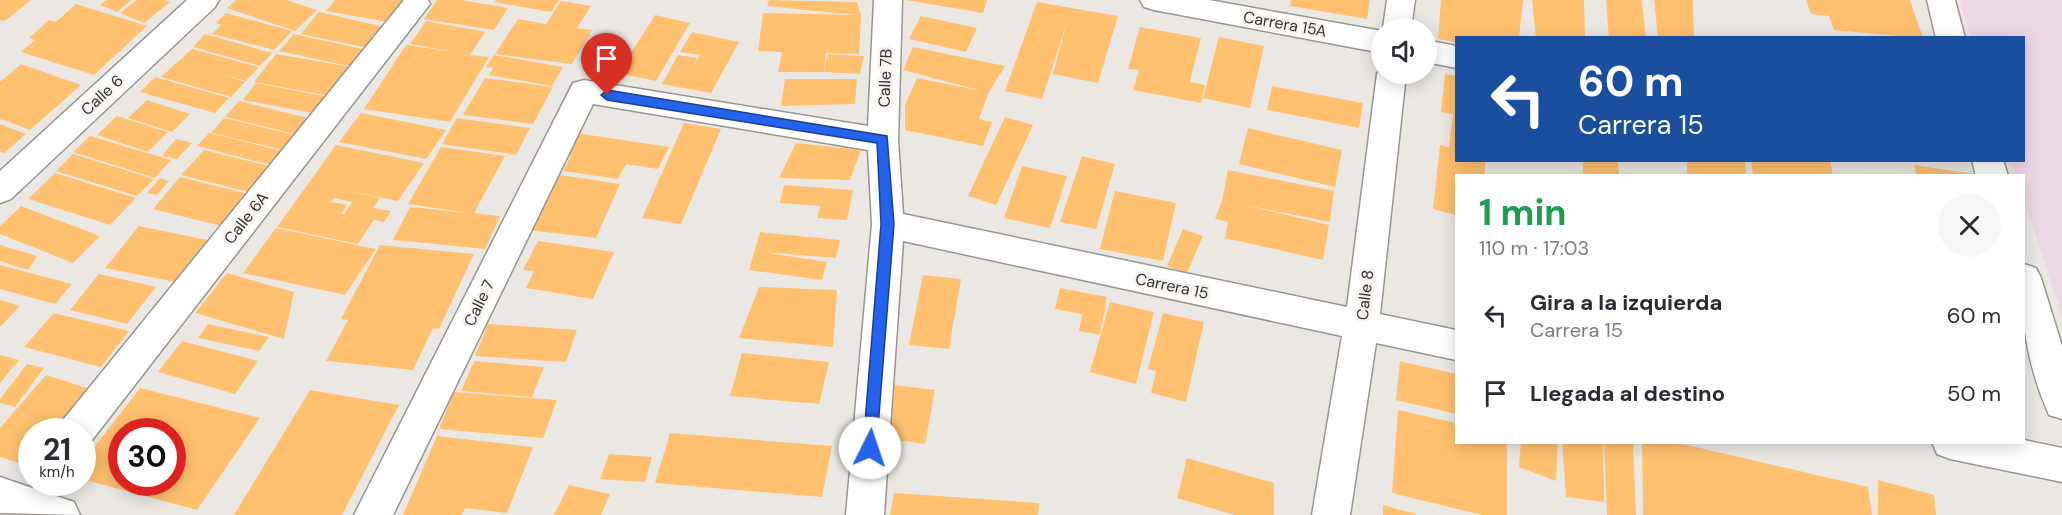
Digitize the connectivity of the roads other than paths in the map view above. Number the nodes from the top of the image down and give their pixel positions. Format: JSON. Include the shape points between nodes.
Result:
{"nodes":[{"id":1,"x":205,"y":0,"type":"edge"},
{"id":2,"x":888,"y":0,"type":"edge"},
{"id":3,"x":1154,"y":0,"type":"edge"},
{"id":4,"x":1401,"y":0,"type":"edge"},
{"id":5,"x":1941,"y":0,"type":"edge"},
{"id":6,"x":416,"y":4,"type":"dead end"},
{"id":7,"x":1398,"y":18,"type":"edge"},
{"id":8,"x":1951,"y":36,"type":"edge"},
{"id":9,"x":1371,"y":40,"type":"edge"},
{"id":10,"x":1437,"y":53,"type":"edge"},
{"id":11,"x":1455,"y":57,"type":"edge"},
{"id":12,"x":1391,"y":84,"type":"edge"},
{"id":13,"x":883,"y":140,"type":"junction"},
{"id":14,"x":0,"y":190,"type":"edge"},
{"id":15,"x":888,"y":224,"type":"junction"},
{"id":16,"x":2025,"y":281,"type":"edge"},
{"id":17,"x":1361,"y":327,"type":"junction"},
{"id":18,"x":1455,"y":345,"type":"edge"},
{"id":19,"x":2062,"y":403,"type":"edge"},
{"id":20,"x":87,"y":418,"type":"edge"},
{"id":21,"x":1960,"y":444,"type":"edge"},
{"id":22,"x":2062,"y":465,"type":"edge"},
{"id":23,"x":16,"y":499,"type":"edge"},
{"id":24,"x":61,"y":515,"type":"edge"},
{"id":25,"x":374,"y":515,"type":"edge"},
{"id":26,"x":865,"y":515,"type":"edge"},
{"id":27,"x":1331,"y":515,"type":"edge"}],
"edges":[{"from":1,"to":14,"type":"street","name":"Calle 6"},
{"from":2,"to":13,"type":"street","name":"Calle 7B"},
{"from":3,"to":9,"type":"street","name":"Carrera 15A"},
{"from":4,"to":7,"type":"street"},
{"from":5,"to":8,"type":"street"},
{"from":6,"to":20,"type":"street","name":"Calle 6A"},
{"from":10,"to":11,"type":"street"},
{"from":12,"to":17,"type":"street","name":"Calle 8"},
{"from":13,"to":15,"type":"street","name":"Calle 7B"},
{"from":13,"to":25,"type":"street","name":"Calle 7","via":[[584,91]]},
{"from":15,"to":17,"type":"street","name":"Carrera 15"},
{"from":15,"to":26,"type":"street","name":"Calle 7B"},
{"from":16,"to":19,"type":"street"},
{"from":17,"to":18,"type":"street","name":"Carrera 15"},
{"from":17,"to":27,"type":"street","name":"Calle 8"},
{"from":21,"to":22,"type":"street"},
{"from":23,"to":24,"type":"street"}]}
